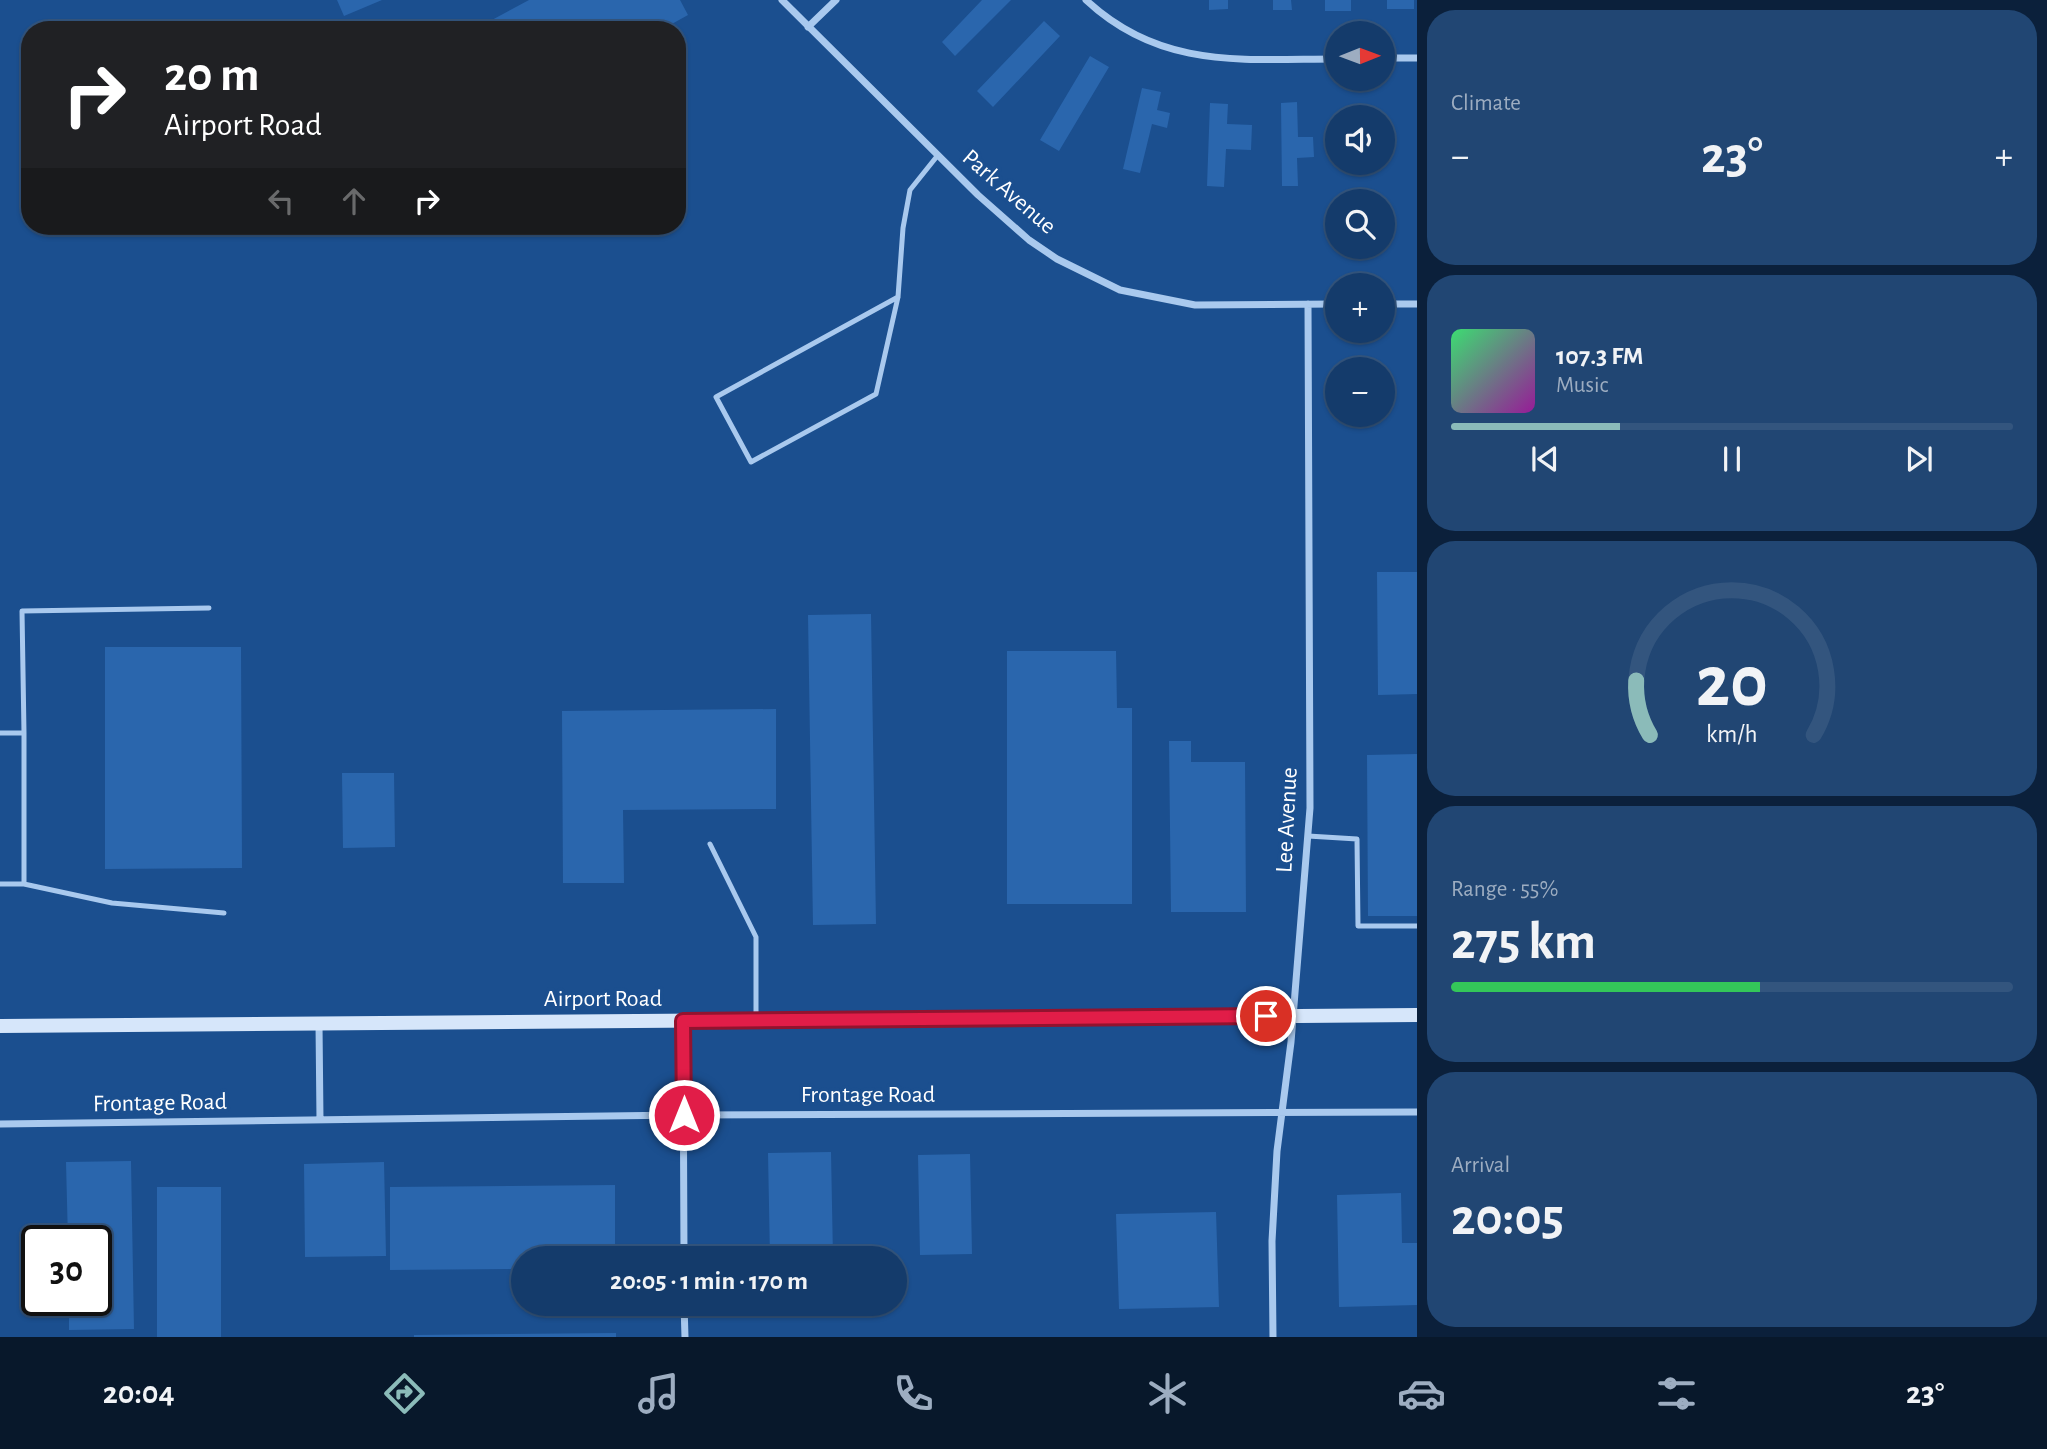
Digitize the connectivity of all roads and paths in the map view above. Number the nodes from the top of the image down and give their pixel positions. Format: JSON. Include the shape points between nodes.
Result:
{"nodes":[{"id":1,"x":782,"y":0,"type":"edge"},
{"id":2,"x":836,"y":0,"type":"edge"},
{"id":3,"x":1086,"y":0,"type":"edge"},
{"id":4,"x":808,"y":27,"type":"junction"},
{"id":5,"x":1395,"y":58,"type":"edge"},
{"id":6,"x":1417,"y":58,"type":"edge"},
{"id":7,"x":1325,"y":59,"type":"edge"},
{"id":8,"x":938,"y":155,"type":"junction"},
{"id":9,"x":898,"y":297,"type":"junction"},
{"id":10,"x":1308,"y":304,"type":"junction"},
{"id":11,"x":1325,"y":304,"type":"edge"},
{"id":12,"x":1395,"y":304,"type":"edge"},
{"id":13,"x":1417,"y":304,"type":"edge"},
{"id":14,"x":209,"y":608,"type":"dead end"},
{"id":15,"x":0,"y":733,"type":"edge"},
{"id":16,"x":24,"y":733,"type":"junction"},
{"id":17,"x":1308,"y":836,"type":"junction"},
{"id":18,"x":710,"y":844,"type":"dead end"},
{"id":19,"x":0,"y":884,"type":"edge"},
{"id":20,"x":23,"y":884,"type":"junction"},
{"id":21,"x":224,"y":913,"type":"dead end"},
{"id":22,"x":1417,"y":926,"type":"edge"},
{"id":23,"x":1417,"y":1015,"type":"edge"},
{"id":24,"x":1293,"y":1016,"type":"junction"},
{"id":25,"x":757,"y":1020,"type":"junction"},
{"id":26,"x":683,"y":1021,"type":"junction"},
{"id":27,"x":319,"y":1024,"type":"junction"},
{"id":28,"x":0,"y":1026,"type":"edge"},
{"id":29,"x":1281,"y":1112,"type":"junction"},
{"id":30,"x":1417,"y":1112,"type":"edge"},
{"id":31,"x":684,"y":1115,"type":"junction"},
{"id":32,"x":320,"y":1120,"type":"junction"},
{"id":33,"x":0,"y":1124,"type":"edge"},
{"id":34,"x":684,"y":1246,"type":"edge"},
{"id":35,"x":684,"y":1316,"type":"edge"},
{"id":36,"x":685,"y":1337,"type":"edge"},
{"id":37,"x":1273,"y":1337,"type":"edge"}],
"edges":[{"from":1,"to":4,"type":"street","name":"Park Avenue"},
{"from":2,"to":4,"type":"street"},
{"from":3,"to":7,"type":"street","via":[[1128,30],[1199,57]]},
{"from":4,"to":8,"type":"street","name":"Park Avenue"},
{"from":5,"to":6,"type":"street"},
{"from":8,"to":9,"type":"lane","via":[[910,190]]},
{"from":8,"to":10,"type":"street","name":"Park Avenue","via":[[1029,240],[1120,290],[1195,305]]},
{"from":9,"to":9,"type":"lane","via":[[876,394],[751,462],[716,397]]},
{"from":10,"to":11,"type":"street","name":"Park Avenue"},
{"from":10,"to":17,"type":"street","name":"Lee Avenue"},
{"from":12,"to":13,"type":"street"},
{"from":14,"to":16,"type":"lane","via":[[22,611]]},
{"from":15,"to":16,"type":"lane"},
{"from":16,"to":20,"type":"lane"},
{"from":17,"to":22,"type":"lane","via":[[1357,839],[1358,926]]},
{"from":17,"to":24,"type":"street","name":"Lee Avenue"},
{"from":18,"to":25,"type":"lane","via":[[756,937]]},
{"from":19,"to":20,"type":"lane"},
{"from":20,"to":21,"type":"lane","via":[[112,903]]},
{"from":23,"to":24,"type":"main road","name":"Airport Road"},
{"from":24,"to":25,"type":"main road","name":"Airport Road"},
{"from":24,"to":29,"type":"street","name":"Lee Avenue"},
{"from":25,"to":26,"type":"main road","name":"Airport Road"},
{"from":26,"to":27,"type":"main road","name":"Airport Road"},
{"from":26,"to":31,"type":"street"},
{"from":27,"to":28,"type":"main road","name":"Airport Road"},
{"from":27,"to":32,"type":"street"},
{"from":29,"to":30,"type":"street","name":"Frontage Road"},
{"from":29,"to":31,"type":"street","name":"Frontage Road"},
{"from":29,"to":37,"type":"street","name":"Lee Avenue","via":[[1272,1241]]},
{"from":31,"to":32,"type":"street","name":"Frontage Road"},
{"from":31,"to":34,"type":"street"},
{"from":32,"to":33,"type":"street","name":"Frontage Road"},
{"from":35,"to":36,"type":"street"}]}
